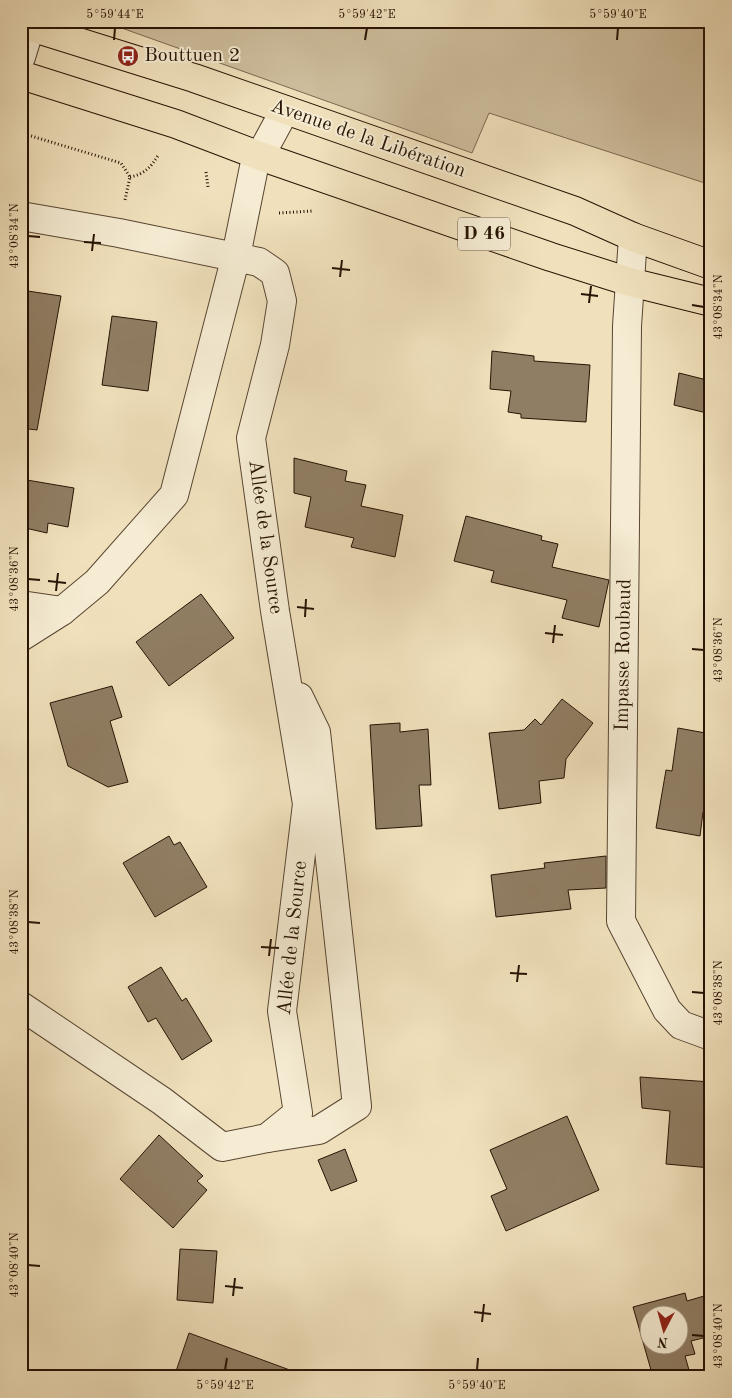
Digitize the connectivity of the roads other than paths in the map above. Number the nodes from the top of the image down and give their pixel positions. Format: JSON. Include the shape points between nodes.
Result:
{"nodes":[{"id":1,"x":28,"y":24,"type":"edge"},
{"id":2,"x":21,"y":57,"type":"edge"},
{"id":3,"x":21,"y":76,"type":"edge"},
{"id":4,"x":284,"y":110,"type":"junction"},
{"id":5,"x":260,"y":156,"type":"junction"},
{"id":6,"x":21,"y":216,"type":"edge"},
{"id":7,"x":633,"y":237,"type":"junction"},
{"id":8,"x":236,"y":256,"type":"junction"},
{"id":9,"x":711,"y":266,"type":"edge"},
{"id":10,"x":630,"y":282,"type":"junction"},
{"id":11,"x":711,"y":302,"type":"edge"},
{"id":12,"x":21,"y":605,"type":"edge"},
{"id":13,"x":62,"y":611,"type":"junction"},
{"id":14,"x":21,"y":637,"type":"edge"},
{"id":15,"x":284,"y":666,"type":"junction"},
{"id":16,"x":21,"y":1006,"type":"edge"},
{"id":17,"x":711,"y":1036,"type":"edge"},
{"id":18,"x":267,"y":1138,"type":"junction"}],
"edges":[{"from":1,"to":2,"type":"street"},
{"from":1,"to":4,"type":"main road","name":"Avenue de la Libération","number":"D 46"},
{"from":3,"to":5,"type":"main road","number":"D 46","via":[[176,124]]},
{"from":4,"to":5,"type":"street"},
{"from":4,"to":7,"type":"main road","name":"Avenue de la Libération","number":"D 46","via":[[575,211]]},
{"from":5,"to":8,"type":"street","via":[[254,167]]},
{"from":5,"to":10,"type":"main road","number":"D 46"},
{"from":6,"to":8,"type":"street"},
{"from":7,"to":9,"type":"main road","name":"Avenue de la Libération","number":"D 46"},
{"from":7,"to":10,"type":"street","name":"Impasse Roubaud"},
{"from":8,"to":13,"type":"street","via":[[174,495],[98,582]]},
{"from":8,"to":15,"type":"street","name":"Allée de la Source","via":[[259,262],[275,273],[282,301],[275,345],[251,438]]},
{"from":10,"to":11,"type":"main road","number":"D 46"},
{"from":10,"to":17,"type":"street","name":"Impasse Roubaud","via":[[621,921],[667,1010],[681,1025]]},
{"from":12,"to":13,"type":"street"},
{"from":13,"to":14,"type":"street"},
{"from":15,"to":18,"type":"street","name":"Allée de la Source","via":[[308,804],[282,1011],[298,1113]]},
{"from":15,"to":18,"type":"street","via":[[316,732],[357,1106],[318,1130]]},
{"from":16,"to":18,"type":"street","name":"Allée de la Source","via":[[162,1100],[222,1147]]}]}
